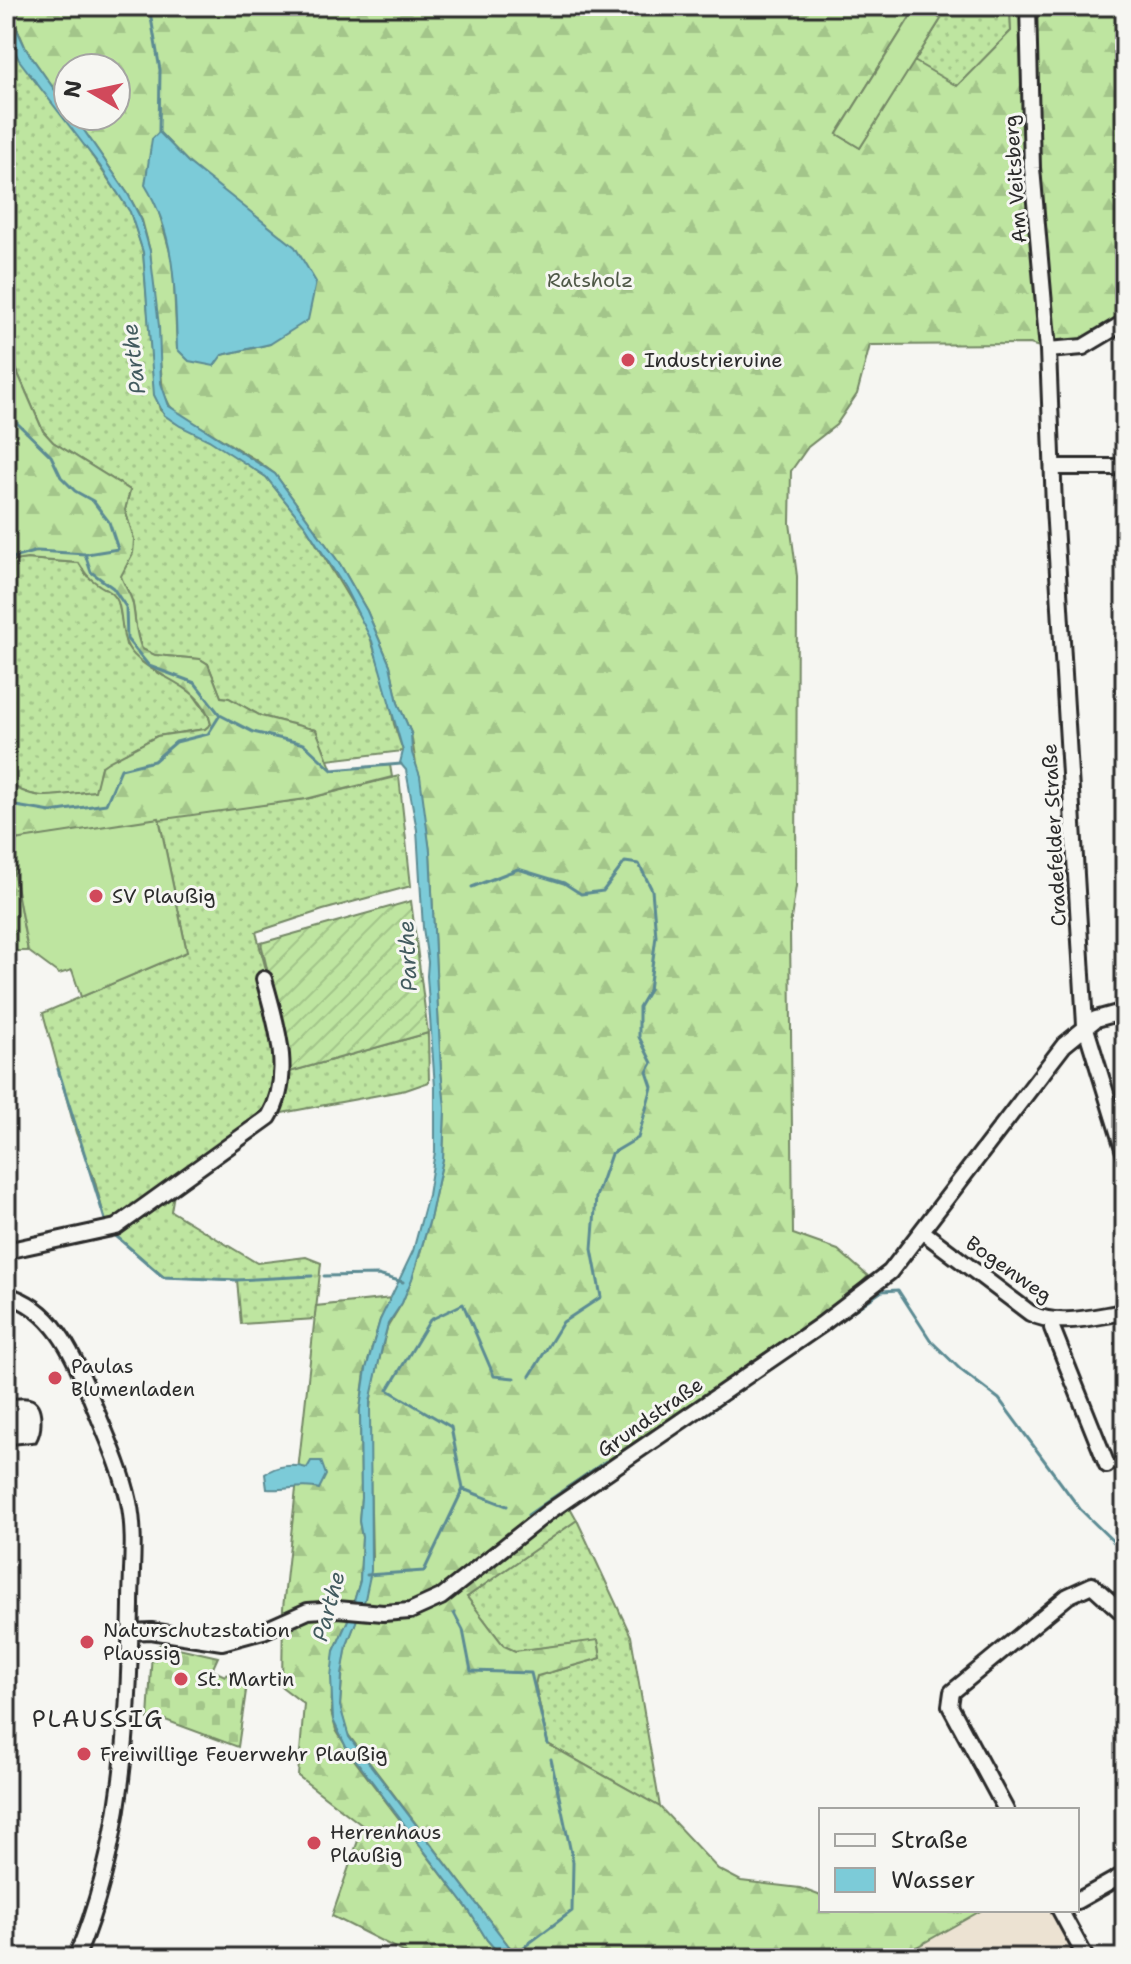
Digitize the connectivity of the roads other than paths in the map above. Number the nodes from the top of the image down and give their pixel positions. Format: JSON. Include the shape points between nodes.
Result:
{"nodes":[{"id":1,"x":1028,"y":6,"type":"edge"},
{"id":2,"x":1125,"y":322,"type":"edge"},
{"id":3,"x":1048,"y":350,"type":"junction"},
{"id":4,"x":1053,"y":467,"type":"junction"},
{"id":5,"x":1125,"y":467,"type":"edge"},
{"id":6,"x":1054,"y":507,"type":"joint"},
{"id":7,"x":264,"y":979,"type":"dead end"},
{"id":8,"x":1125,"y":1011,"type":"edge"},
{"id":9,"x":1085,"y":1025,"type":"junction"},
{"id":10,"x":1125,"y":1155,"type":"edge"},
{"id":11,"x":923,"y":1232,"type":"junction"},
{"id":12,"x":6,"y":1251,"type":"edge"},
{"id":13,"x":6,"y":1295,"type":"edge"},
{"id":14,"x":1125,"y":1312,"type":"edge"},
{"id":15,"x":1052,"y":1320,"type":"junction"},
{"id":16,"x":1107,"y":1465,"type":"dead end"},
{"id":17,"x":1125,"y":1615,"type":"edge"},
{"id":18,"x":131,"y":1632,"type":"junction"},
{"id":19,"x":1005,"y":1808,"type":"edge"},
{"id":20,"x":1125,"y":1874,"type":"edge"},
{"id":21,"x":1079,"y":1900,"type":"edge"},
{"id":22,"x":1061,"y":1912,"type":"edge"},
{"id":23,"x":76,"y":1958,"type":"edge"},
{"id":24,"x":1086,"y":1958,"type":"edge"}],
"edges":[{"from":1,"to":3,"type":"street","name":"Am Veitsberg","via":[[1032,168]]},
{"from":2,"to":3,"type":"street","via":[[1083,347]]},
{"from":3,"to":4,"type":"street","name":"Am Veitsberg"},
{"from":4,"to":5,"type":"street"},
{"from":4,"to":6,"type":"street","name":"Am Veitsberg"},
{"from":6,"to":9,"type":"street","name":"Cradefelder Straße"},
{"from":7,"to":12,"type":"street","via":[[282,1060],[278,1102],[269,1117],[116,1227]]},
{"from":8,"to":9,"type":"street"},
{"from":9,"to":10,"type":"street","name":"Cradefelder Straße"},
{"from":9,"to":11,"type":"street","name":"Grundstraße","via":[[1064,1045]]},
{"from":11,"to":15,"type":"street","name":"Bogenweg","via":[[1030,1313]]},
{"from":11,"to":18,"type":"street","name":"Grundstraße","via":[[890,1272],[821,1325],[547,1513],[441,1597],[410,1611],[308,1611],[222,1642]]},
{"from":13,"to":18,"type":"street","via":[[33,1308],[71,1349],[123,1477],[133,1525]]},
{"from":14,"to":15,"type":"street","name":"Bogenweg"},
{"from":15,"to":16,"type":"street"},
{"from":17,"to":19,"type":"street","via":[[1102,1592],[1086,1586],[952,1692],[950,1706]]},
{"from":18,"to":23,"type":"street","via":[[126,1756],[100,1893]]},
{"from":20,"to":21,"type":"street"},
{"from":22,"to":24,"type":"street"}]}
